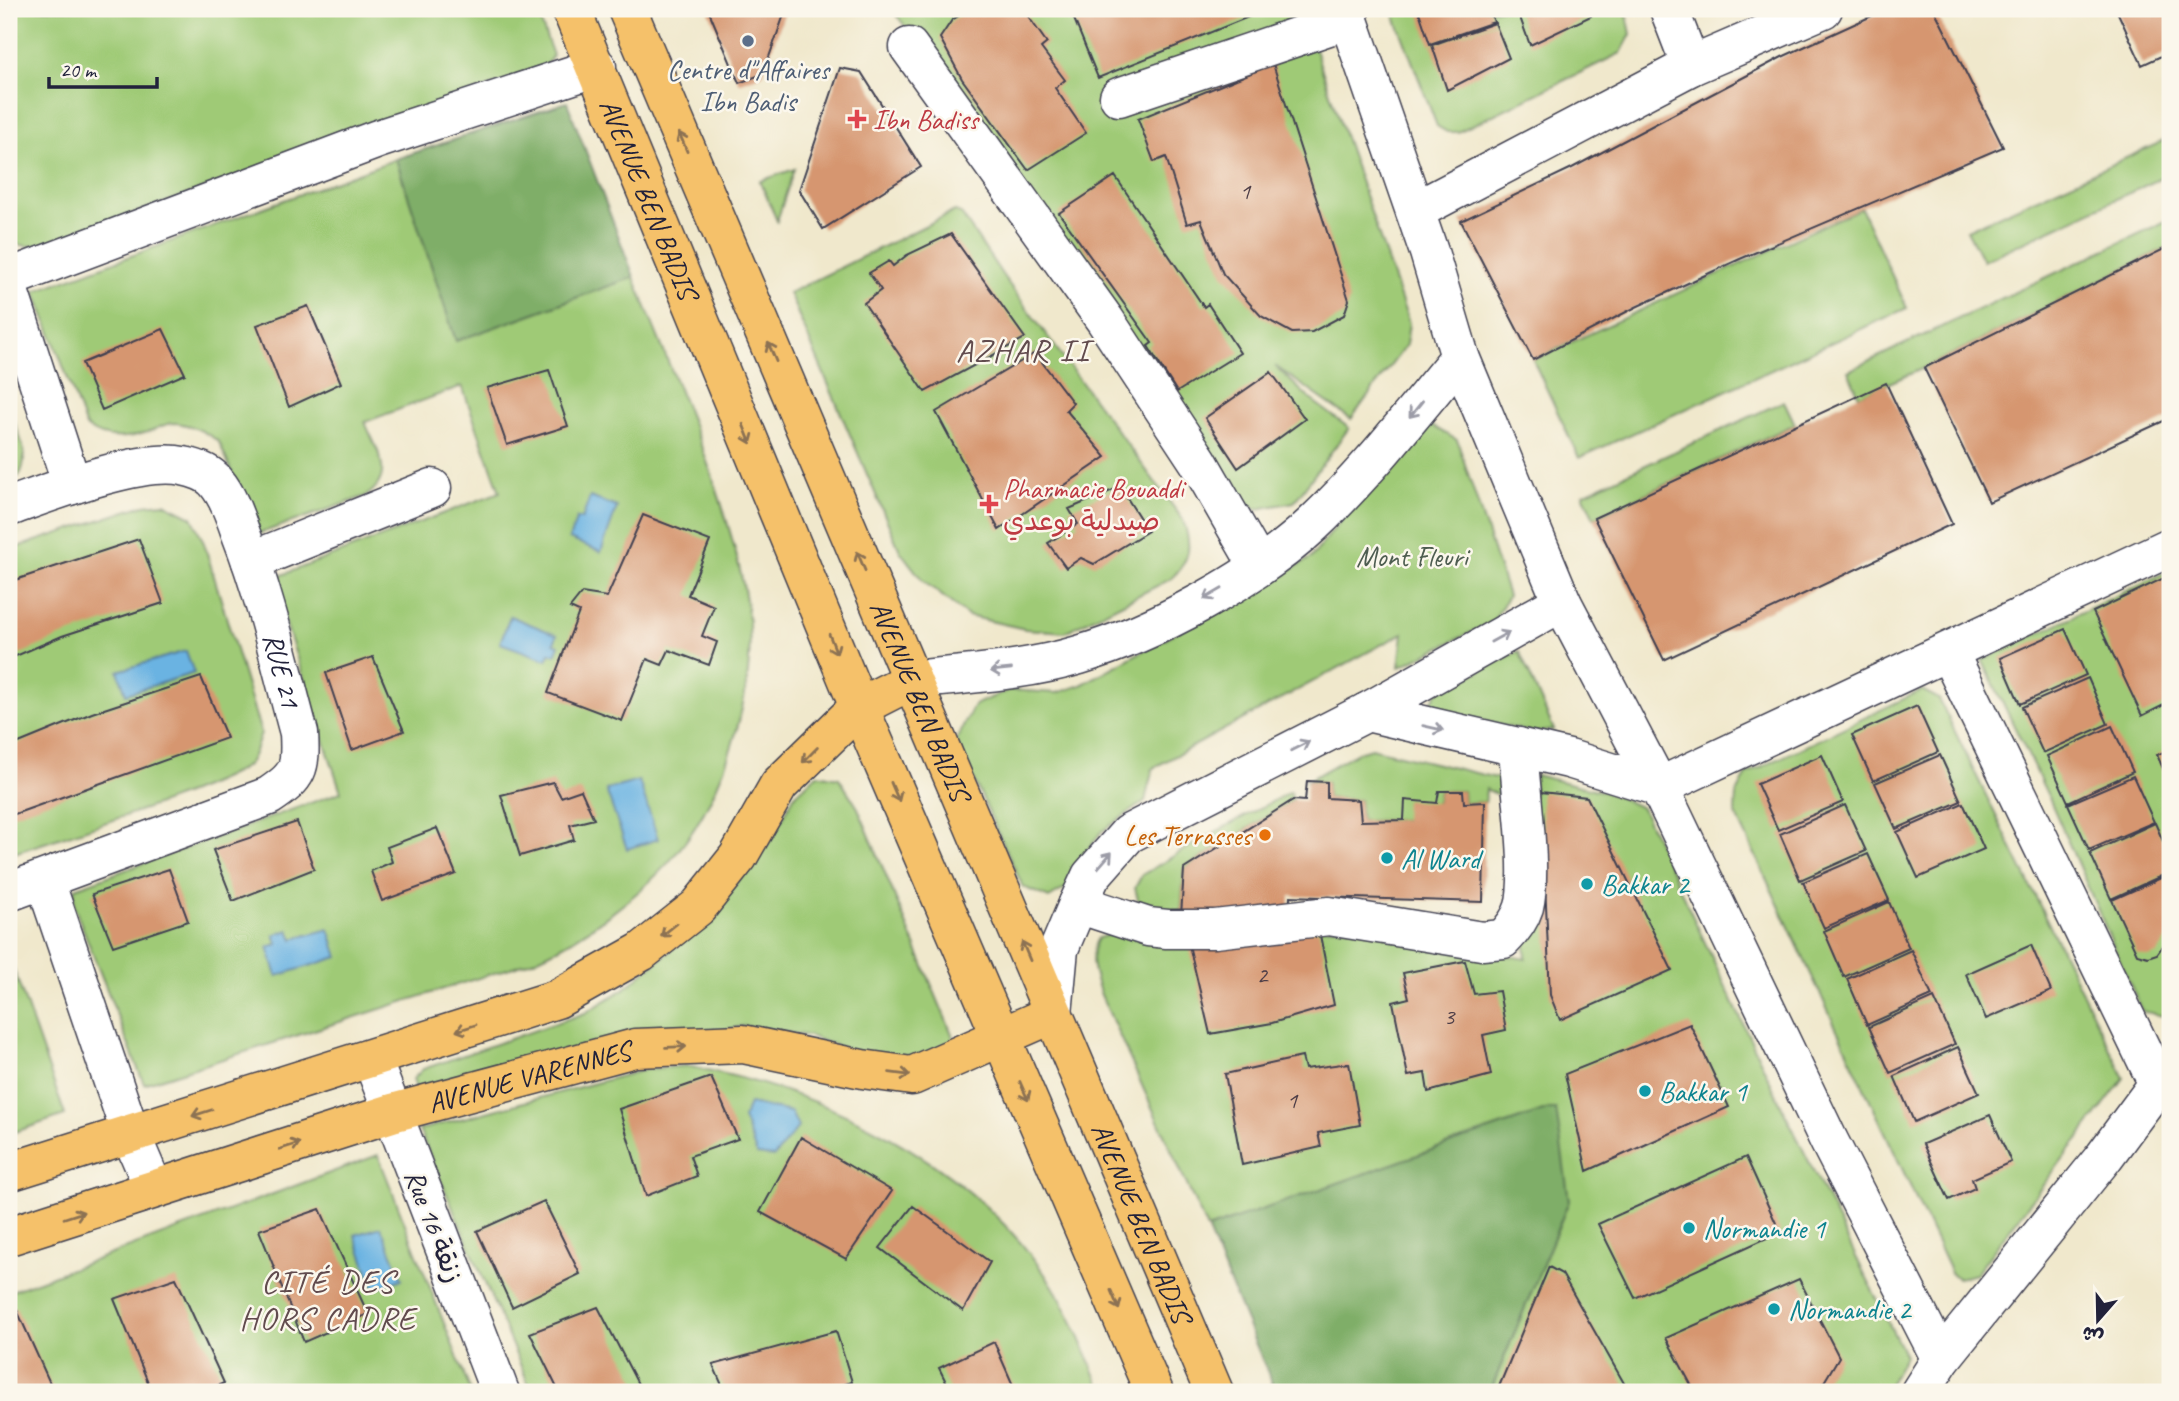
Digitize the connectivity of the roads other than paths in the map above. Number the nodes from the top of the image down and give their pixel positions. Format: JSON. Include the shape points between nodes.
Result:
{"nodes":[{"id":1,"x":571,"y":9,"type":"edge"},
{"id":2,"x":626,"y":9,"type":"edge"},
{"id":3,"x":1669,"y":9,"type":"edge"},
{"id":4,"x":1823,"y":9,"type":"edge"},
{"id":5,"x":1347,"y":14,"type":"edge"},
{"id":6,"x":909,"y":47,"type":"dead end"},
{"id":7,"x":1692,"y":66,"type":"junction"},
{"id":8,"x":597,"y":67,"type":"junction"},
{"id":9,"x":1119,"y":97,"type":"dead end"},
{"id":10,"x":1415,"y":211,"type":"junction"},
{"id":11,"x":9,"y":278,"type":"edge"},
{"id":12,"x":9,"y":291,"type":"edge"},
{"id":13,"x":1460,"y":356,"type":"junction"},
{"id":14,"x":72,"y":485,"type":"junction"},
{"id":15,"x":432,"y":488,"type":"dead end"},
{"id":16,"x":9,"y":507,"type":"edge"},
{"id":17,"x":2170,"y":547,"type":"edge"},
{"id":18,"x":251,"y":561,"type":"junction"},
{"id":19,"x":1259,"y":567,"type":"junction"},
{"id":20,"x":1562,"y":602,"type":"junction"},
{"id":21,"x":1949,"y":653,"type":"junction"},
{"id":22,"x":912,"y":680,"type":"junction"},
{"id":23,"x":859,"y":707,"type":"junction"},
{"id":24,"x":1367,"y":712,"type":"junction"},
{"id":25,"x":1518,"y":747,"type":"junction"},
{"id":26,"x":1659,"y":787,"type":"junction"},
{"id":27,"x":45,"y":881,"type":"junction"},
{"id":28,"x":9,"y":892,"type":"edge"},
{"id":29,"x":1078,"y":904,"type":"junction"},
{"id":30,"x":1053,"y":1014,"type":"junction"},
{"id":31,"x":1000,"y":1037,"type":"junction"},
{"id":32,"x":372,"y":1059,"type":"junction"},
{"id":33,"x":2166,"y":1084,"type":"edge"},
{"id":34,"x":392,"y":1113,"type":"junction"},
{"id":35,"x":131,"y":1135,"type":"junction"},
{"id":36,"x":9,"y":1172,"type":"edge"},
{"id":37,"x":154,"y":1189,"type":"junction"},
{"id":38,"x":9,"y":1236,"type":"edge"},
{"id":39,"x":1941,"y":1359,"type":"junction"},
{"id":40,"x":500,"y":1392,"type":"edge"},
{"id":41,"x":1154,"y":1392,"type":"edge"},
{"id":42,"x":1214,"y":1392,"type":"edge"},
{"id":43,"x":1920,"y":1392,"type":"edge"}],
"edges":[{"from":1,"to":8,"type":"main road","name":"AVENUE BEN BADIS"},
{"from":22,"to":2,"type":"main road","name":"AVENUE BEN BADIS","one_way":true},
{"from":3,"to":7,"type":"street"},
{"from":4,"to":7,"type":"street"},
{"from":5,"to":9,"type":"street"},
{"from":5,"to":10,"type":"street"},
{"from":6,"to":19,"type":"street","via":[[1105,320],[1198,461]]},
{"from":7,"to":10,"type":"street"},
{"from":8,"to":11,"type":"street","via":[[378,139]]},
{"from":8,"to":23,"type":"main road","name":"AVENUE BEN BADIS","one_way":true},
{"from":10,"to":13,"type":"street"},
{"from":12,"to":14,"type":"street"},
{"from":13,"to":19,"type":"street","one_way":true,"via":[[1374,460],[1313,524]]},
{"from":13,"to":20,"type":"street"},
{"from":14,"to":16,"type":"street","name":"RUE 21"},
{"from":14,"to":18,"type":"street","name":"RUE 21","via":[[141,468],[179,465],[197,469],[215,480],[232,509]]},
{"from":15,"to":18,"type":"street"},
{"from":17,"to":21,"type":"street"},
{"from":18,"to":27,"type":"street","name":"RUE 21","via":[[299,733],[301,762],[291,782],[269,796]]},
{"from":19,"to":22,"type":"street","one_way":true,"via":[[1128,639],[1076,656],[1012,669]]},
{"from":24,"to":20,"type":"street","one_way":true},
{"from":20,"to":26,"type":"street"},
{"from":21,"to":26,"type":"street"},
{"from":21,"to":33,"type":"street"},
{"from":22,"to":23,"type":"main road"},
{"from":30,"to":22,"type":"main road","name":"AVENUE BEN BADIS","one_way":true},
{"from":23,"to":31,"type":"main road","name":"AVENUE BEN BADIS","one_way":true},
{"from":23,"to":32,"type":"main road","one_way":true,"via":[[779,785],[738,858],[698,907],[641,952],[557,999]]},
{"from":24,"to":25,"type":"street","one_way":true},
{"from":29,"to":24,"type":"street","one_way":true,"via":[[1091,876],[1128,834]]},
{"from":25,"to":26,"type":"street"},
{"from":25,"to":29,"type":"street","via":[[1527,885],[1523,909],[1503,939],[1482,941],[1329,916],[1215,929],[1167,929]]},
{"from":26,"to":39,"type":"street","via":[[1824,1130]]},
{"from":27,"to":28,"type":"street","name":"RUE 21"},
{"from":27,"to":35,"type":"street"},
{"from":29,"to":30,"type":"street","via":[[1059,949]]},
{"from":30,"to":31,"type":"main road","name":"AVENUE VARENNES"},
{"from":30,"to":42,"type":"main road","name":"AVENUE BEN BADIS"},
{"from":34,"to":31,"type":"main road","name":"AVENUE VARENNES","one_way":true,"via":[[635,1048],[743,1044],[912,1076]]},
{"from":31,"to":41,"type":"main road","name":"AVENUE BEN BADIS","one_way":true},
{"from":32,"to":34,"type":"street","name":"Rue 16 زنقة"},
{"from":32,"to":35,"type":"main road","one_way":true},
{"from":33,"to":39,"type":"street"},
{"from":37,"to":34,"type":"main road","name":"AVENUE VARENNES","one_way":true},
{"from":34,"to":40,"type":"street","name":"Rue 16 زنقة"},
{"from":35,"to":36,"type":"main road"},
{"from":35,"to":37,"type":"street"},
{"from":38,"to":37,"type":"main road","name":"AVENUE VARENNES","one_way":true},
{"from":39,"to":43,"type":"street"}]}
